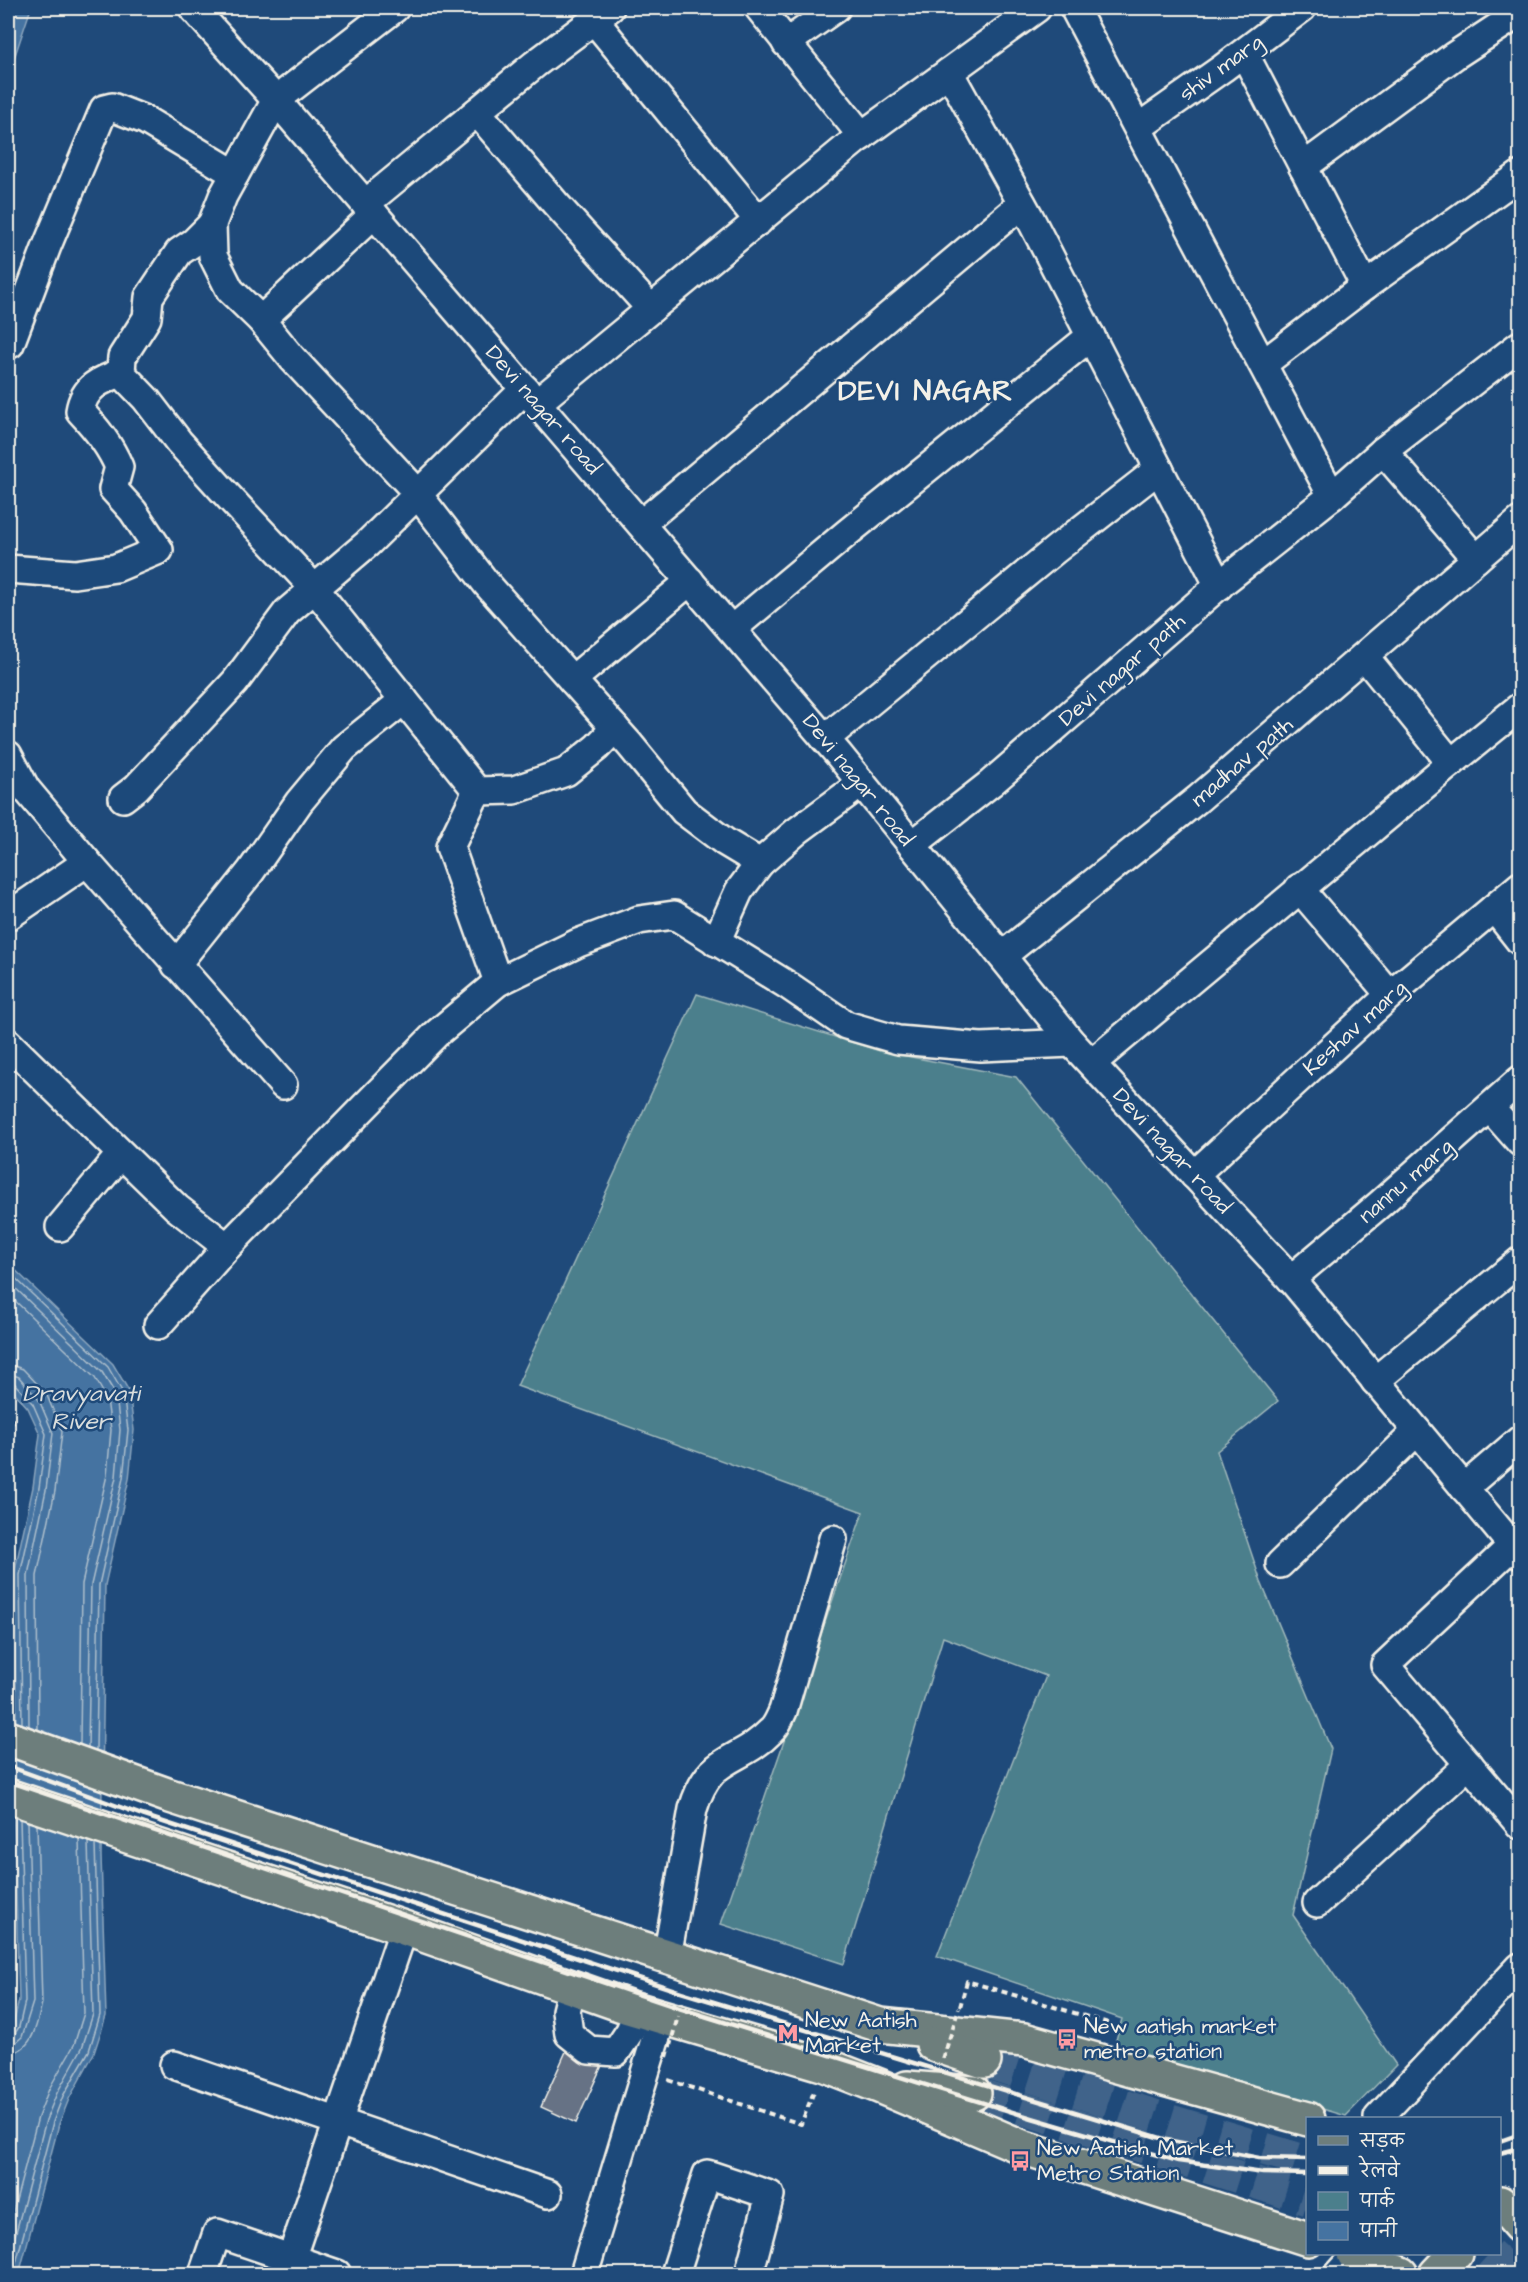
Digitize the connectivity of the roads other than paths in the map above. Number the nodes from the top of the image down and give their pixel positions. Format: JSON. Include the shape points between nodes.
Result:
{"nodes":[{"id":1,"x":194,"y":8,"type":"edge"},
{"id":2,"x":395,"y":8,"type":"edge"},
{"id":3,"x":759,"y":8,"type":"edge"},
{"id":4,"x":836,"y":8,"type":"edge"},
{"id":5,"x":1074,"y":8,"type":"edge"},
{"id":6,"x":1302,"y":8,"type":"edge"},
{"id":7,"x":1025,"y":11,"type":"edge"},
{"id":8,"x":602,"y":14,"type":"edge"},
{"id":9,"x":1515,"y":16,"type":"edge"},
{"id":10,"x":786,"y":43,"type":"junction"},
{"id":11,"x":1244,"y":52,"type":"junction"},
{"id":12,"x":949,"y":72,"type":"junction"},
{"id":13,"x":276,"y":100,"type":"junction"},
{"id":14,"x":477,"y":112,"type":"junction"},
{"id":15,"x":1139,"y":127,"type":"junction"},
{"id":16,"x":862,"y":136,"type":"junction"},
{"id":17,"x":1303,"y":167,"type":"junction"},
{"id":18,"x":235,"y":174,"type":"junction"},
{"id":19,"x":1521,"y":175,"type":"edge"},
{"id":20,"x":1022,"y":204,"type":"junction"},
{"id":21,"x":370,"y":209,"type":"junction"},
{"id":22,"x":759,"y":220,"type":"junction"},
{"id":23,"x":212,"y":224,"type":"junction"},
{"id":24,"x":1365,"y":286,"type":"junction"},
{"id":25,"x":651,"y":309,"type":"junction"},
{"id":26,"x":261,"y":320,"type":"junction"},
{"id":27,"x":1091,"y":336,"type":"junction"},
{"id":28,"x":10,"y":344,"type":"dead end"},
{"id":29,"x":1521,"y":345,"type":"edge"},
{"id":30,"x":1263,"y":364,"type":"junction"},
{"id":31,"x":121,"y":374,"type":"junction"},
{"id":32,"x":531,"y":396,"type":"junction"},
{"id":33,"x":1383,"y":451,"type":"junction"},
{"id":34,"x":1159,"y":469,"type":"junction"},
{"id":35,"x":417,"y":493,"type":"junction"},
{"id":36,"x":1332,"y":496,"type":"junction"},
{"id":37,"x":1521,"y":521,"type":"edge"},
{"id":38,"x":642,"y":524,"type":"junction"},
{"id":39,"x":1476,"y":560,"type":"junction"},
{"id":40,"x":8,"y":568,"type":"edge"},
{"id":41,"x":690,"y":581,"type":"junction"},
{"id":42,"x":1220,"y":586,"type":"junction"},
{"id":43,"x":315,"y":589,"type":"junction"},
{"id":44,"x":732,"y":630,"type":"junction"},
{"id":45,"x":1365,"y":657,"type":"junction"},
{"id":46,"x":572,"y":680,"type":"junction"},
{"id":47,"x":404,"y":699,"type":"junction"},
{"id":48,"x":1521,"y":707,"type":"edge"},
{"id":49,"x":615,"y":728,"type":"junction"},
{"id":50,"x":825,"y":738,"type":"junction"},
{"id":51,"x":8,"y":755,"type":"edge"},
{"id":52,"x":1451,"y":763,"type":"junction"},
{"id":53,"x":862,"y":783,"type":"junction"},
{"id":54,"x":477,"y":792,"type":"junction"},
{"id":55,"x":123,"y":798,"type":"dead end"},
{"id":56,"x":912,"y":845,"type":"junction"},
{"id":57,"x":87,"y":862,"type":"junction"},
{"id":58,"x":760,"y":862,"type":"junction"},
{"id":59,"x":1521,"y":886,"type":"edge"},
{"id":60,"x":1299,"y":888,"type":"junction"},
{"id":61,"x":1494,"y":908,"type":"junction"},
{"id":62,"x":8,"y":915,"type":"edge"},
{"id":63,"x":1521,"y":941,"type":"edge"},
{"id":64,"x":716,"y":942,"type":"junction"},
{"id":65,"x":1002,"y":956,"type":"junction"},
{"id":66,"x":177,"y":965,"type":"junction"},
{"id":67,"x":498,"y":982,"type":"junction"},
{"id":68,"x":1390,"y":995,"type":"junction"},
{"id":69,"x":1072,"y":1042,"type":"junction"},
{"id":70,"x":11,"y":1054,"type":"edge"},
{"id":71,"x":1092,"y":1063,"type":"junction"},
{"id":72,"x":1521,"y":1080,"type":"edge"},
{"id":73,"x":283,"y":1085,"type":"dead end"},
{"id":74,"x":1490,"y":1107,"type":"junction"},
{"id":75,"x":1521,"y":1142,"type":"edge"},
{"id":76,"x":121,"y":1154,"type":"junction"},
{"id":77,"x":1194,"y":1175,"type":"junction"},
{"id":78,"x":60,"y":1227,"type":"dead end"},
{"id":79,"x":228,"y":1247,"type":"junction"},
{"id":80,"x":1521,"y":1261,"type":"edge"},
{"id":81,"x":1291,"y":1279,"type":"junction"},
{"id":82,"x":158,"y":1325,"type":"dead end"},
{"id":83,"x":1375,"y":1381,"type":"junction"},
{"id":84,"x":1417,"y":1431,"type":"junction"},
{"id":85,"x":1521,"y":1440,"type":"edge"},
{"id":86,"x":1464,"y":1488,"type":"junction"},
{"id":87,"x":833,"y":1539,"type":"dead end"},
{"id":88,"x":1517,"y":1550,"type":"edge"},
{"id":89,"x":1280,"y":1564,"type":"dead end"},
{"id":90,"x":8,"y":1738,"type":"edge"},
{"id":91,"x":1469,"y":1764,"type":"junction"},
{"id":92,"x":8,"y":1796,"type":"edge"},
{"id":93,"x":1521,"y":1825,"type":"edge"},
{"id":94,"x":1317,"y":1903,"type":"dead end"},
{"id":95,"x":404,"y":1928,"type":"junction"},
{"id":96,"x":667,"y":1957,"type":"junction"},
{"id":97,"x":1521,"y":1967,"type":"edge"},
{"id":98,"x":572,"y":1987,"type":"junction"},
{"id":99,"x":660,"y":2014,"type":"junction"},
{"id":100,"x":880,"y":2025,"type":"junction"},
{"id":101,"x":984,"y":2061,"type":"tunnel mouth"},
{"id":102,"x":174,"y":2065,"type":"dead end"},
{"id":103,"x":879,"y":2086,"type":"junction"},
{"id":104,"x":974,"y":2093,"type":"tunnel mouth"},
{"id":105,"x":1379,"y":2117,"type":"edge"},
{"id":106,"x":1306,"y":2118,"type":"edge"},
{"id":107,"x":338,"y":2121,"type":"junction"},
{"id":108,"x":548,"y":2194,"type":"dead end"},
{"id":109,"x":1306,"y":2238,"type":"edge"},
{"id":110,"x":1453,"y":2255,"type":"edge"},
{"id":111,"x":291,"y":2259,"type":"junction"},
{"id":112,"x":1355,"y":2263,"type":"edge"},
{"id":113,"x":203,"y":2274,"type":"edge"},
{"id":114,"x":337,"y":2274,"type":"edge"},
{"id":115,"x":584,"y":2274,"type":"edge"},
{"id":116,"x":675,"y":2274,"type":"edge"},
{"id":117,"x":749,"y":2274,"type":"edge"},
{"id":118,"x":1401,"y":2274,"type":"edge"},
{"id":119,"x":1436,"y":2274,"type":"edge"}],
"edges":[{"from":1,"to":13,"type":"street","name":"Devi nagar road"},
{"from":2,"to":13,"type":"street"},
{"from":3,"to":10,"type":"street"},
{"from":4,"to":10,"type":"street"},
{"from":5,"to":15,"type":"street"},
{"from":6,"to":11,"type":"street","name":"shiv marg"},
{"from":7,"to":12,"type":"street"},
{"from":8,"to":14,"type":"street"},
{"from":8,"to":22,"type":"street"},
{"from":9,"to":17,"type":"street"},
{"from":10,"to":16,"type":"street"},
{"from":11,"to":15,"type":"street","name":"shiv marg"},
{"from":11,"to":17,"type":"street"},
{"from":12,"to":16,"type":"street"},
{"from":12,"to":20,"type":"street"},
{"from":13,"to":18,"type":"street"},
{"from":13,"to":21,"type":"street","name":"Devi nagar road"},
{"from":14,"to":21,"type":"street"},
{"from":14,"to":25,"type":"street"},
{"from":15,"to":30,"type":"street"},
{"from":16,"to":22,"type":"street"},
{"from":17,"to":24,"type":"street"},
{"from":18,"to":23,"type":"street"},
{"from":18,"to":28,"type":"street","via":[[145,120],[112,106],[104,109]]},
{"from":19,"to":24,"type":"street"},
{"from":20,"to":27,"type":"street"},
{"from":20,"to":38,"type":"street"},
{"from":21,"to":26,"type":"street"},
{"from":21,"to":32,"type":"street","name":"Devi nagar road"},
{"from":22,"to":25,"type":"street"},
{"from":23,"to":26,"type":"street","via":[[213,256],[230,290]]},
{"from":23,"to":31,"type":"street","via":[[179,252],[149,297],[147,318],[122,357]]},
{"from":24,"to":30,"type":"street"},
{"from":25,"to":32,"type":"street"},
{"from":26,"to":35,"type":"street"},
{"from":27,"to":34,"type":"street"},
{"from":27,"to":44,"type":"street"},
{"from":29,"to":33,"type":"street","name":"Devi nagar path"},
{"from":30,"to":36,"type":"street"},
{"from":31,"to":40,"type":"street","via":[[99,381],[82,400],[80,411],[112,449],[119,467],[113,489],[159,550],[116,568],[75,574]]},
{"from":31,"to":43,"type":"street"},
{"from":32,"to":35,"type":"street"},
{"from":32,"to":38,"type":"street","name":"Devi nagar road"},
{"from":33,"to":36,"type":"street","name":"Devi nagar path"},
{"from":33,"to":39,"type":"street"},
{"from":34,"to":42,"type":"street"},
{"from":34,"to":50,"type":"street"},
{"from":35,"to":43,"type":"street"},
{"from":35,"to":46,"type":"street","via":[[486,583]]},
{"from":36,"to":42,"type":"street","name":"Devi nagar path"},
{"from":37,"to":39,"type":"street","name":"madhav path"},
{"from":38,"to":41,"type":"street","name":"Devi nagar road"},
{"from":39,"to":45,"type":"street","name":"madhav path"},
{"from":41,"to":44,"type":"street","name":"Devi nagar road"},
{"from":41,"to":46,"type":"street"},
{"from":42,"to":56,"type":"street","name":"Devi nagar path","via":[[992,783]]},
{"from":43,"to":47,"type":"street"},
{"from":43,"to":55,"type":"street","via":[[287,612],[236,682]]},
{"from":44,"to":50,"type":"street","name":"Devi nagar road"},
{"from":45,"to":52,"type":"street"},
{"from":45,"to":65,"type":"street","name":"madhav path"},
{"from":46,"to":49,"type":"street"},
{"from":47,"to":54,"type":"street"},
{"from":47,"to":66,"type":"street","via":[[345,748],[299,802]]},
{"from":48,"to":52,"type":"street"},
{"from":49,"to":54,"type":"street","via":[[566,772],[514,790]]},
{"from":49,"to":58,"type":"street","via":[[684,811],[724,842]]},
{"from":50,"to":53,"type":"street","name":"Devi nagar road"},
{"from":51,"to":57,"type":"street","via":[[26,789]]},
{"from":52,"to":60,"type":"street"},
{"from":53,"to":56,"type":"street","name":"Devi nagar road"},
{"from":53,"to":58,"type":"street"},
{"from":54,"to":67,"type":"street","via":[[450,847]]},
{"from":56,"to":65,"type":"street","name":"Devi nagar road"},
{"from":57,"to":62,"type":"street"},
{"from":57,"to":66,"type":"street"},
{"from":58,"to":64,"type":"street","via":[[739,891]]},
{"from":59,"to":61,"type":"street","name":"Keshav marg"},
{"from":60,"to":68,"type":"street"},
{"from":60,"to":71,"type":"street"},
{"from":61,"to":63,"type":"street"},
{"from":61,"to":68,"type":"street","name":"Keshav marg"},
{"from":64,"to":67,"type":"street","via":[[674,915],[639,920],[578,943]]},
{"from":64,"to":69,"type":"street","via":[[846,1025],[898,1040],[981,1047]]},
{"from":65,"to":69,"type":"street","name":"Devi nagar road"},
{"from":66,"to":73,"type":"street"},
{"from":67,"to":79,"type":"street","via":[[436,1034]]},
{"from":68,"to":77,"type":"street","name":"Keshav marg"},
{"from":69,"to":71,"type":"street","name":"Devi nagar road"},
{"from":70,"to":76,"type":"street"},
{"from":71,"to":77,"type":"street","name":"Devi nagar road"},
{"from":72,"to":74,"type":"street","name":"nannu marg"},
{"from":74,"to":75,"type":"street"},
{"from":74,"to":81,"type":"street","name":"nannu marg"},
{"from":76,"to":78,"type":"street"},
{"from":76,"to":79,"type":"street","via":[[177,1208]]},
{"from":77,"to":81,"type":"street","name":"Devi nagar road"},
{"from":79,"to":82,"type":"street"},
{"from":80,"to":83,"type":"street"},
{"from":81,"to":83,"type":"street","name":"Devi nagar road"},
{"from":83,"to":84,"type":"street","name":"Devi nagar road"},
{"from":84,"to":86,"type":"street","name":"Devi nagar road"},
{"from":84,"to":89,"type":"street"},
{"from":85,"to":86,"type":"street"},
{"from":86,"to":88,"type":"street","name":"Devi nagar road"},
{"from":87,"to":96,"type":"street","via":[[774,1730],[710,1773],[698,1792]]},
{"from":88,"to":91,"type":"street","via":[[1385,1665]]},
{"from":90,"to":96,"type":"main road","via":[[167,1795]]},
{"from":91,"to":93,"type":"street"},
{"from":91,"to":94,"type":"street"},
{"from":92,"to":95,"type":"main road"},
{"from":95,"to":98,"type":"main road"},
{"from":95,"to":107,"type":"street"},
{"from":96,"to":100,"type":"main road"},
{"from":97,"to":105,"type":"street"},
{"from":98,"to":99,"type":"main road"},
{"from":98,"to":99,"type":"street","via":[[566,2011],[569,2034],[589,2050],[616,2052],[630,2031]]},
{"from":99,"to":103,"type":"main road","via":[[825,2065]]},
{"from":99,"to":115,"type":"street"},
{"from":100,"to":101,"type":"main road"},
{"from":100,"to":106,"type":"main road","via":[[1024,2040]]},
{"from":102,"to":107,"type":"street"},
{"from":103,"to":104,"type":"main road"},
{"from":103,"to":109,"type":"main road","via":[[1022,2147]]},
{"from":107,"to":108,"type":"street"},
{"from":107,"to":111,"type":"street"},
{"from":110,"to":119,"type":"main road"},
{"from":111,"to":113,"type":"street","via":[[217,2233]]},
{"from":111,"to":114,"type":"street"},
{"from":112,"to":118,"type":"main road"},
{"from":116,"to":117,"type":"street","via":[[707,2174],[770,2195]]}]}
